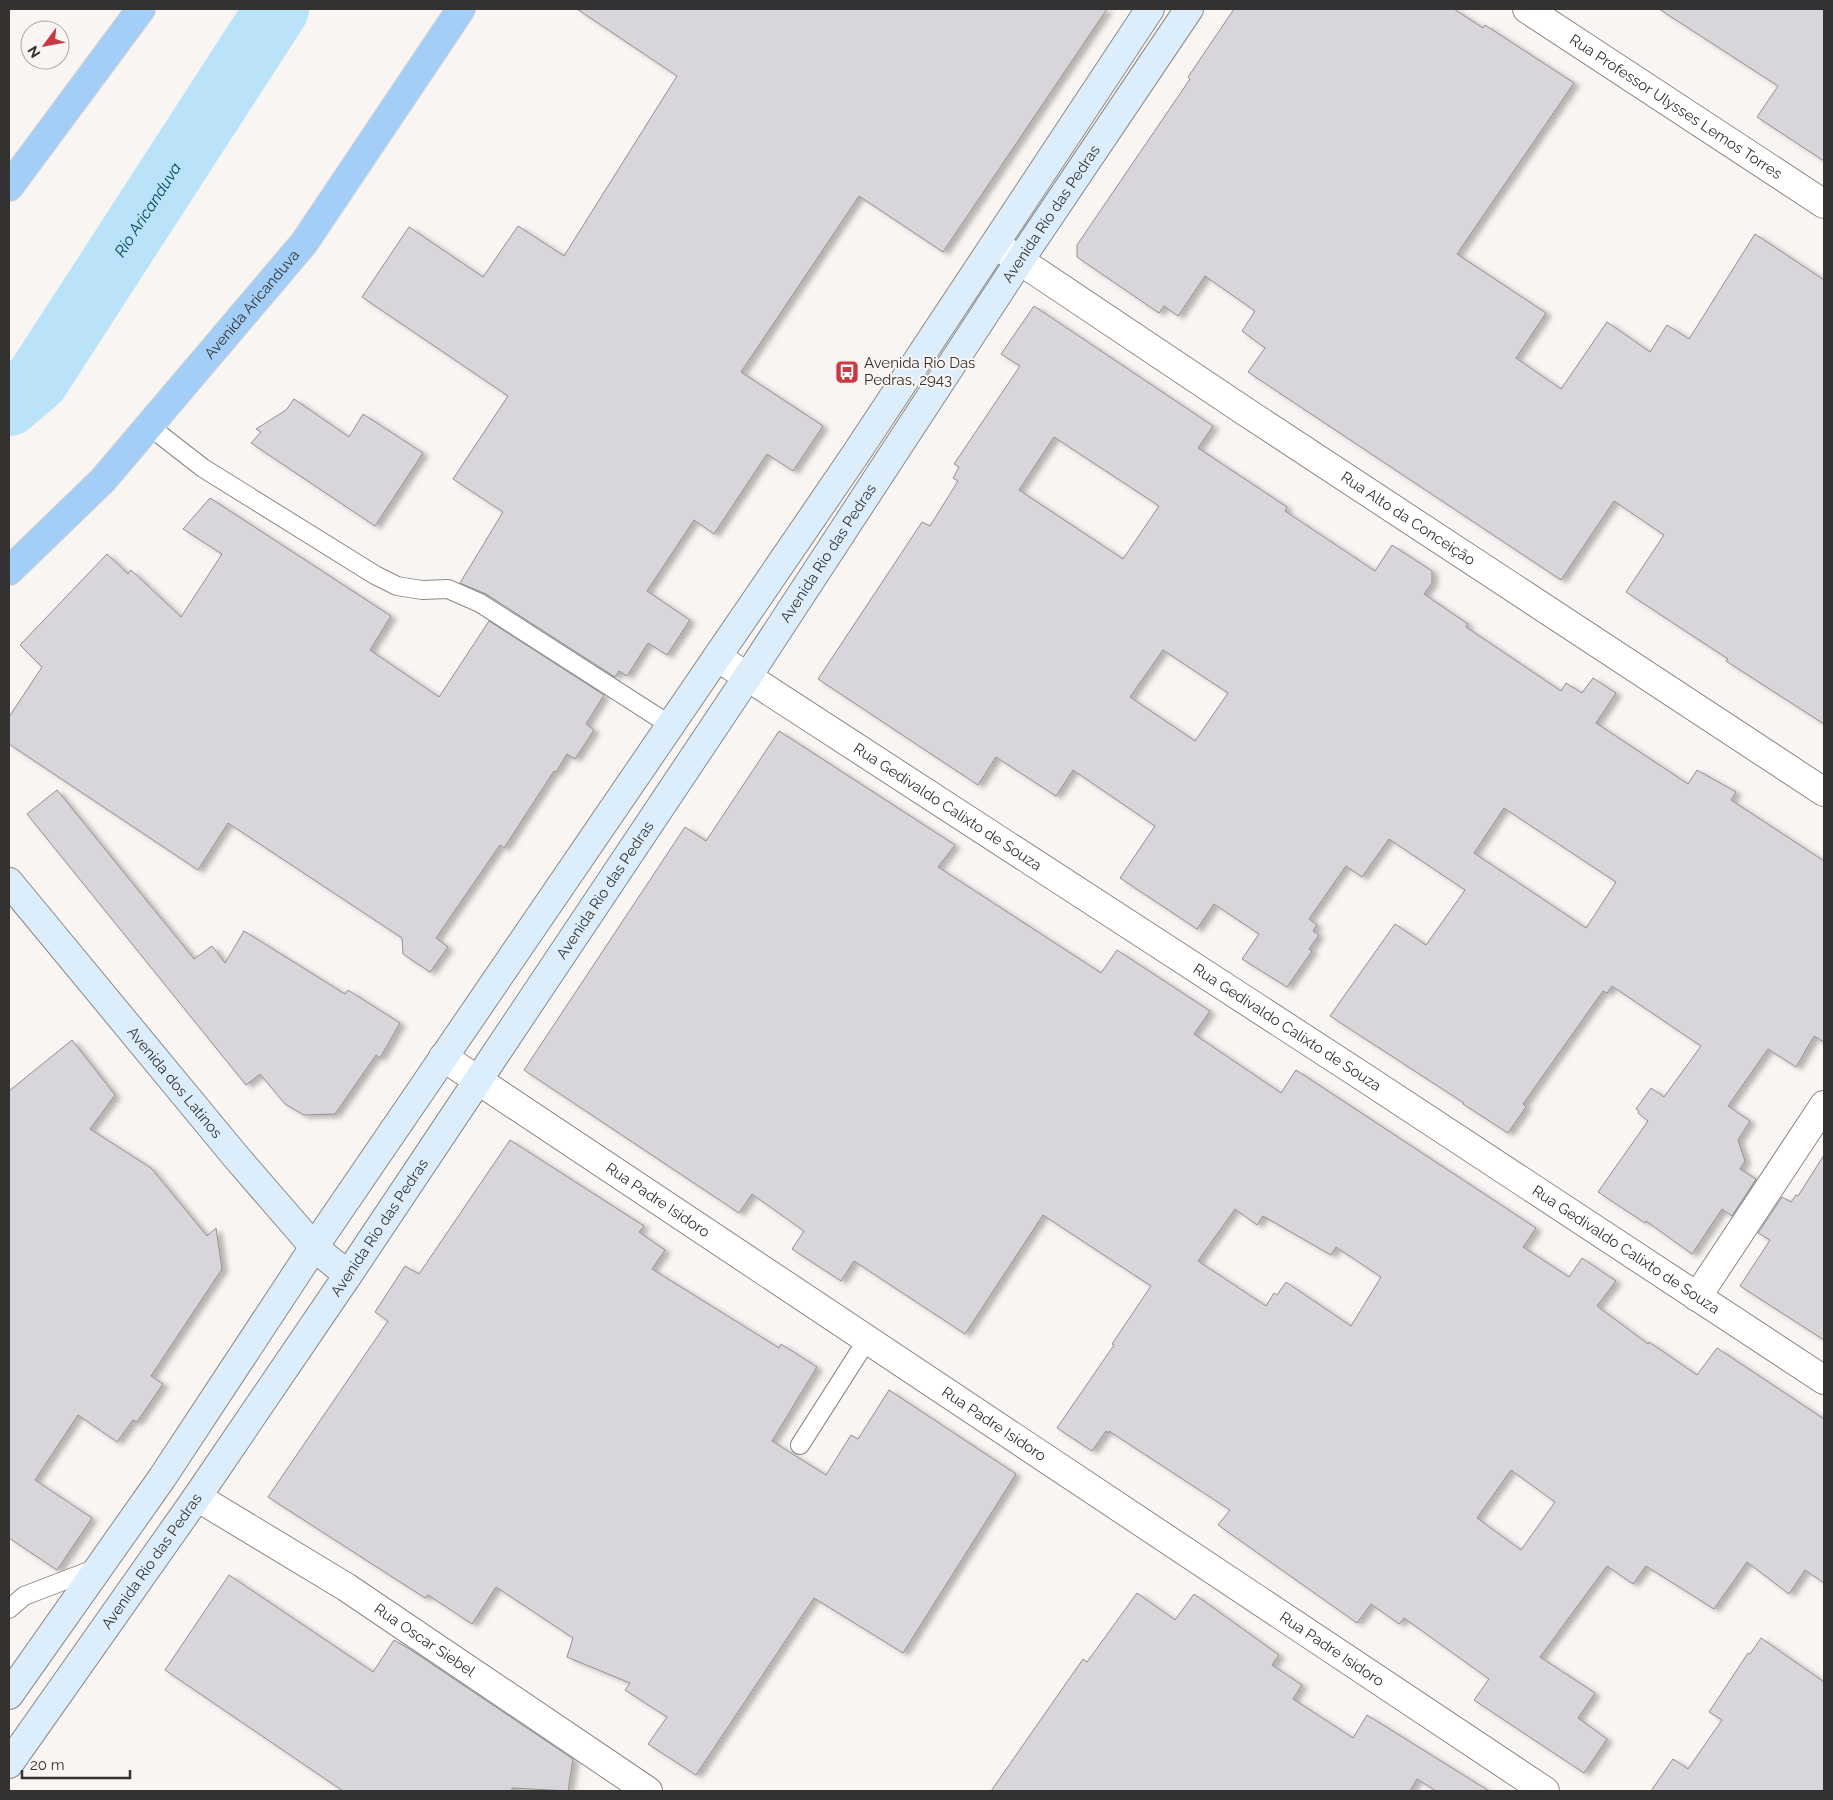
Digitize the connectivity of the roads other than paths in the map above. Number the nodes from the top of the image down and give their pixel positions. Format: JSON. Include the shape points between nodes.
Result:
{"nodes":[{"id":1,"x":141,"y":9,"type":"edge"},
{"id":2,"x":461,"y":9,"type":"edge"},
{"id":3,"x":1150,"y":9,"type":"edge"},
{"id":4,"x":1189,"y":9,"type":"edge"},
{"id":5,"x":1526,"y":9,"type":"edge"},
{"id":6,"x":9,"y":187,"type":"edge"},
{"id":7,"x":1824,"y":204,"type":"edge"},
{"id":8,"x":995,"y":244,"type":"junction"},
{"id":9,"x":1020,"y":260,"type":"junction"},
{"id":10,"x":149,"y":426,"type":"junction"},
{"id":11,"x":9,"y":572,"type":"edge"},
{"id":12,"x":717,"y":657,"type":"junction"},
{"id":13,"x":748,"y":676,"type":"junction"},
{"id":14,"x":670,"y":726,"type":"junction"},
{"id":15,"x":1824,"y":792,"type":"edge"},
{"id":16,"x":9,"y":882,"type":"edge"},
{"id":17,"x":443,"y":1057,"type":"junction"},
{"id":18,"x":478,"y":1081,"type":"junction"},
{"id":19,"x":1824,"y":1105,"type":"edge"},
{"id":20,"x":314,"y":1247,"type":"junction"},
{"id":21,"x":348,"y":1275,"type":"junction"},
{"id":22,"x":1697,"y":1297,"type":"junction"},
{"id":23,"x":868,"y":1340,"type":"junction"},
{"id":24,"x":1824,"y":1380,"type":"edge"},
{"id":25,"x":800,"y":1445,"type":"dead end"},
{"id":26,"x":197,"y":1497,"type":"junction"},
{"id":27,"x":100,"y":1567,"type":"junction"},
{"id":28,"x":9,"y":1608,"type":"edge"},
{"id":29,"x":9,"y":1695,"type":"edge"},
{"id":30,"x":9,"y":1764,"type":"edge"},
{"id":31,"x":648,"y":1791,"type":"edge"},
{"id":32,"x":1545,"y":1791,"type":"edge"}],
"edges":[{"from":1,"to":6,"type":"highway"},
{"from":2,"to":10,"type":"highway","name":"Avenida Aricanduva","via":[[304,243]]},
{"from":3,"to":8,"type":"main road","name":"Avenida Rio das Pedras"},
{"from":4,"to":9,"type":"main road","name":"Avenida Rio das Pedras"},
{"from":5,"to":7,"type":"street","name":"Rua Professor Ulysses Lemos Torres"},
{"from":8,"to":9,"type":"street","name":"Rua Alto da Conceição"},
{"from":8,"to":12,"type":"main road","name":"Avenida Rio das Pedras"},
{"from":9,"to":13,"type":"main road","name":"Avenida Rio das Pedras"},
{"from":9,"to":15,"type":"street","name":"Rua Alto da Conceição"},
{"from":10,"to":11,"type":"highway","name":"Avenida Aricanduva","via":[[103,480]]},
{"from":10,"to":14,"type":"lane","via":[[203,468],[375,575],[397,586],[422,590],[448,589],[480,603]]},
{"from":12,"to":13,"type":"street","name":"Rua Gedivaldo Calixto de Souza"},
{"from":12,"to":14,"type":"main road","name":"Avenida Rio das Pedras"},
{"from":13,"to":18,"type":"main road","name":"Avenida Rio das Pedras"},
{"from":13,"to":22,"type":"street","name":"Rua Gedivaldo Calixto de Souza"},
{"from":14,"to":17,"type":"main road","name":"Avenida Rio das Pedras"},
{"from":16,"to":20,"type":"main road","name":"Avenida dos Latinos"},
{"from":17,"to":18,"type":"street","name":"Rua Padre Isidoro"},
{"from":17,"to":20,"type":"main road","name":"Avenida Rio das Pedras"},
{"from":18,"to":21,"type":"main road","name":"Avenida Rio das Pedras"},
{"from":18,"to":23,"type":"street","name":"Rua Padre Isidoro"},
{"from":19,"to":22,"type":"street"},
{"from":20,"to":21,"type":"main road","name":"Avenida dos Latinos"},
{"from":20,"to":27,"type":"main road","name":"Avenida Rio das Pedras"},
{"from":21,"to":26,"type":"main road","name":"Avenida Rio das Pedras"},
{"from":22,"to":24,"type":"street","name":"Rua Gedivaldo Calixto de Souza"},
{"from":23,"to":25,"type":"lane"},
{"from":23,"to":32,"type":"street","name":"Rua Padre Isidoro"},
{"from":26,"to":30,"type":"main road","name":"Avenida Rio das Pedras"},
{"from":26,"to":31,"type":"street","name":"Rua Oscar Siebel","via":[[346,1587]]},
{"from":27,"to":28,"type":"lane","via":[[24,1596]]},
{"from":27,"to":29,"type":"main road","name":"Avenida Rio das Pedras"}]}
